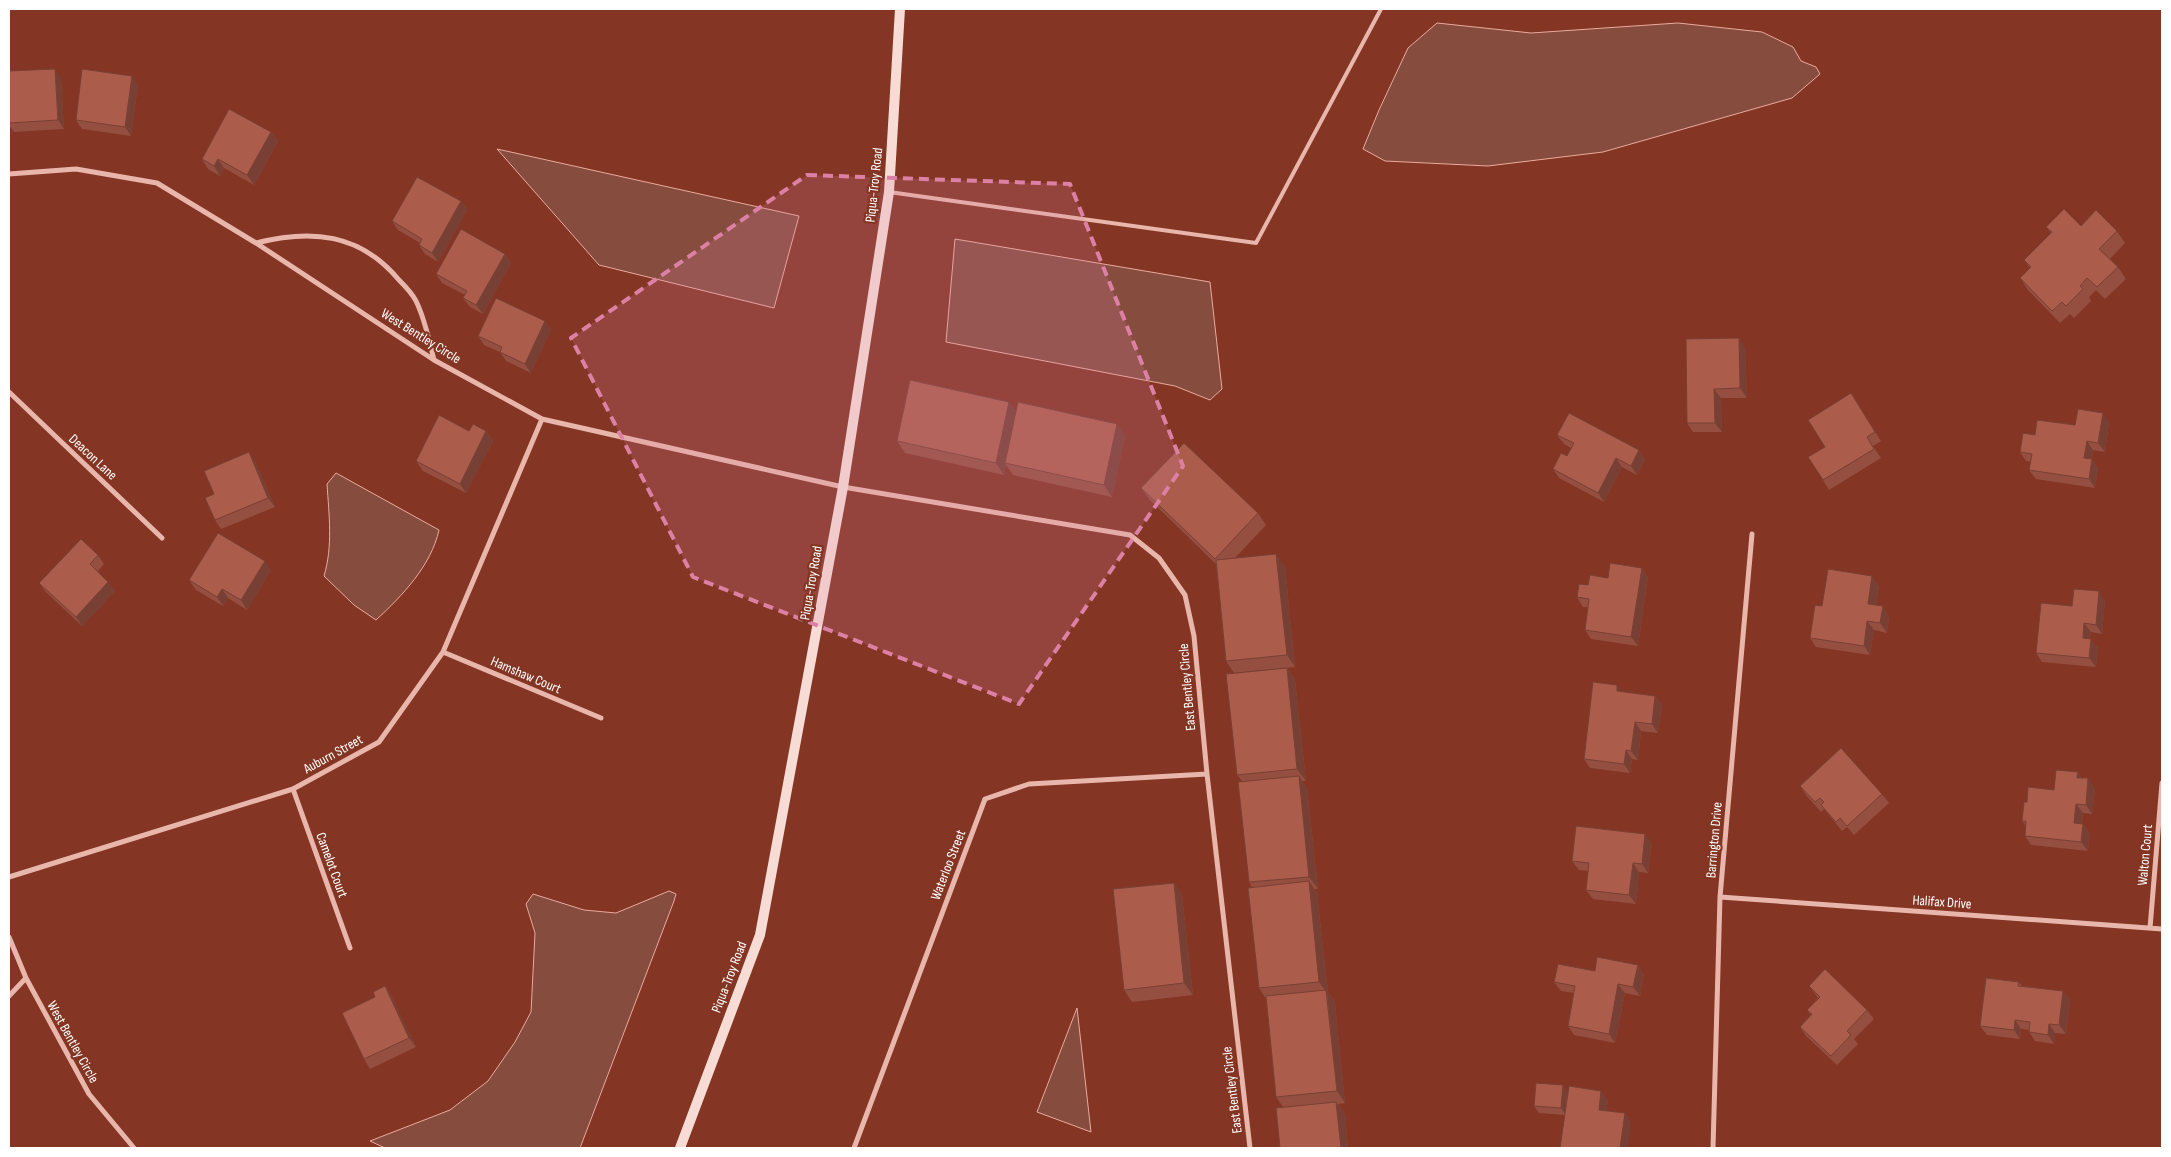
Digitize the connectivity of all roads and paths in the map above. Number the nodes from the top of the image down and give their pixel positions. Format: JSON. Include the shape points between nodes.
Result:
{"nodes":[{"id":1,"x":900,"y":9,"type":"edge"},
{"id":2,"x":1381,"y":9,"type":"edge"},
{"id":3,"x":9,"y":174,"type":"edge"},
{"id":4,"x":889,"y":192,"type":"junction"},
{"id":5,"x":256,"y":243,"type":"junction"},
{"id":6,"x":434,"y":360,"type":"junction"},
{"id":7,"x":9,"y":392,"type":"edge"},
{"id":8,"x":542,"y":419,"type":"junction"},
{"id":9,"x":843,"y":487,"type":"junction"},
{"id":10,"x":1752,"y":534,"type":"dead end"},
{"id":11,"x":162,"y":538,"type":"dead end"},
{"id":12,"x":443,"y":652,"type":"junction"},
{"id":13,"x":601,"y":718,"type":"dead end"},
{"id":14,"x":1207,"y":774,"type":"junction"},
{"id":15,"x":2162,"y":783,"type":"edge"},
{"id":16,"x":293,"y":789,"type":"junction"},
{"id":17,"x":9,"y":877,"type":"edge"},
{"id":18,"x":1720,"y":896,"type":"junction"},
{"id":19,"x":2150,"y":928,"type":"junction"},
{"id":20,"x":2162,"y":929,"type":"edge"},
{"id":21,"x":9,"y":937,"type":"edge"},
{"id":22,"x":350,"y":948,"type":"dead end"},
{"id":23,"x":26,"y":978,"type":"junction"},
{"id":24,"x":9,"y":996,"type":"edge"},
{"id":25,"x":134,"y":1148,"type":"edge"},
{"id":26,"x":680,"y":1148,"type":"edge"},
{"id":27,"x":854,"y":1148,"type":"edge"},
{"id":28,"x":1250,"y":1148,"type":"edge"},
{"id":29,"x":1713,"y":1148,"type":"edge"}],
"edges":[{"from":1,"to":4,"type":"street","name":"Piqua-Troy Road"},
{"from":2,"to":4,"type":"lane","via":[[1256,243]]},
{"from":3,"to":5,"type":"street","name":"West Bentley Circle","via":[[76,169],[156,183]]},
{"from":4,"to":9,"type":"street","name":"Piqua-Troy Road"},
{"from":5,"to":6,"type":"street","name":"West Bentley Circle"},
{"from":5,"to":6,"type":"street","via":[[285,236],[322,236],[356,245],[391,270],[416,300]]},
{"from":6,"to":8,"type":"street","name":"West Bentley Circle"},
{"from":7,"to":11,"type":"street","name":"Deacon Lane"},
{"from":8,"to":9,"type":"street","name":"West Bentley Circle"},
{"from":8,"to":12,"type":"street","name":"Auburn Street"},
{"from":9,"to":14,"type":"street","name":"East Bentley Circle","via":[[1130,535],[1159,558],[1185,595],[1194,636]]},
{"from":9,"to":26,"type":"street","name":"Piqua-Troy Road","via":[[760,934]]},
{"from":10,"to":18,"type":"street","name":"Barrington Drive"},
{"from":12,"to":13,"type":"street","name":"Hamshaw Court"},
{"from":12,"to":16,"type":"street","name":"Auburn Street","via":[[379,742]]},
{"from":14,"to":27,"type":"street","name":"Waterloo Street","via":[[1029,784],[985,799]]},
{"from":14,"to":28,"type":"street","name":"East Bentley Circle"},
{"from":15,"to":19,"type":"street","name":"Walton Court"},
{"from":16,"to":17,"type":"street","name":"Auburn Street"},
{"from":16,"to":22,"type":"street","name":"Camelot Court"},
{"from":18,"to":19,"type":"street","name":"Halifax Drive"},
{"from":18,"to":29,"type":"street","name":"Barrington Drive"},
{"from":19,"to":20,"type":"street","name":"Halifax Drive"},
{"from":21,"to":23,"type":"street","name":"West Bentley Circle"},
{"from":23,"to":24,"type":"street"},
{"from":23,"to":25,"type":"street","name":"West Bentley Circle","via":[[89,1094]]}]}
